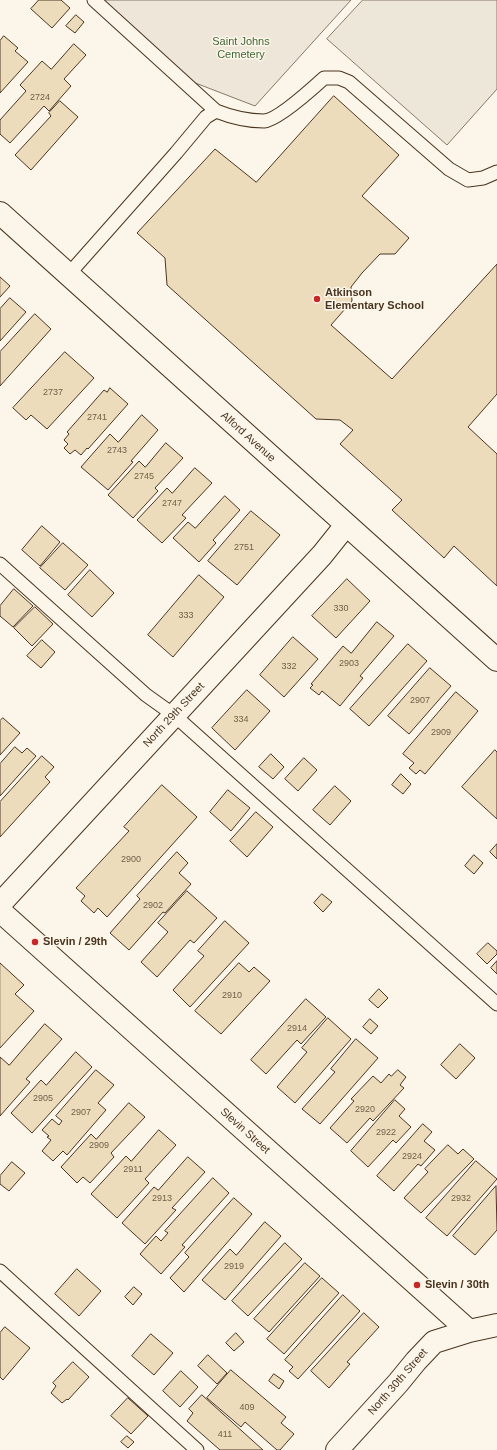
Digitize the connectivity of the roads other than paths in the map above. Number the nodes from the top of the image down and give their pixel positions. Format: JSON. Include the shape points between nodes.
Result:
{"nodes":[{"id":1,"x":94,"y":0,"type":"edge"},
{"id":2,"x":216,"y":111,"type":"junction"},
{"id":3,"x":497,"y":172,"type":"edge"},
{"id":4,"x":0,"y":213,"type":"edge"},
{"id":5,"x":68,"y":275,"type":"junction"},
{"id":6,"x":346,"y":525,"type":"junction"},
{"id":7,"x":0,"y":564,"type":"edge"},
{"id":8,"x":497,"y":660,"type":"edge"},
{"id":9,"x":174,"y":715,"type":"junction"},
{"id":10,"x":0,"y":904,"type":"edge"},
{"id":11,"x":0,"y":911,"type":"edge"},
{"id":12,"x":497,"y":1004,"type":"edge"},
{"id":13,"x":0,"y":1271,"type":"edge"},
{"id":14,"x":497,"y":1325,"type":"edge"},
{"id":15,"x":469,"y":1331,"type":"junction"},
{"id":16,"x":197,"y":1450,"type":"edge"},
{"id":17,"x":337,"y":1450,"type":"edge"}],
"edges":[{"from":1,"to":2,"type":"lane"},
{"from":2,"to":3,"type":"lane","via":[[232,117],[266,121],[288,109],[324,78],[339,78],[349,82],[449,169],[468,180],[483,178]]},
{"from":2,"to":5,"type":"lane","via":[[206,117]]},
{"from":4,"to":5,"type":"street","name":"Alford Avenue"},
{"from":5,"to":6,"type":"street","name":"Alford Avenue"},
{"from":6,"to":8,"type":"street","name":"Alford Avenue"},
{"from":6,"to":9,"type":"street","name":"North 29th Street","via":[[322,555]]},
{"from":7,"to":9,"type":"lane","via":[[146,695]]},
{"from":9,"to":10,"type":"street","name":"North 29th Street"},
{"from":9,"to":12,"type":"lane"},
{"from":11,"to":15,"type":"street","name":"Slevin Street"},
{"from":13,"to":16,"type":"lane"},
{"from":14,"to":15,"type":"street"},
{"from":15,"to":17,"type":"street","name":"North 30th Street","via":[[434,1342]]}]}
